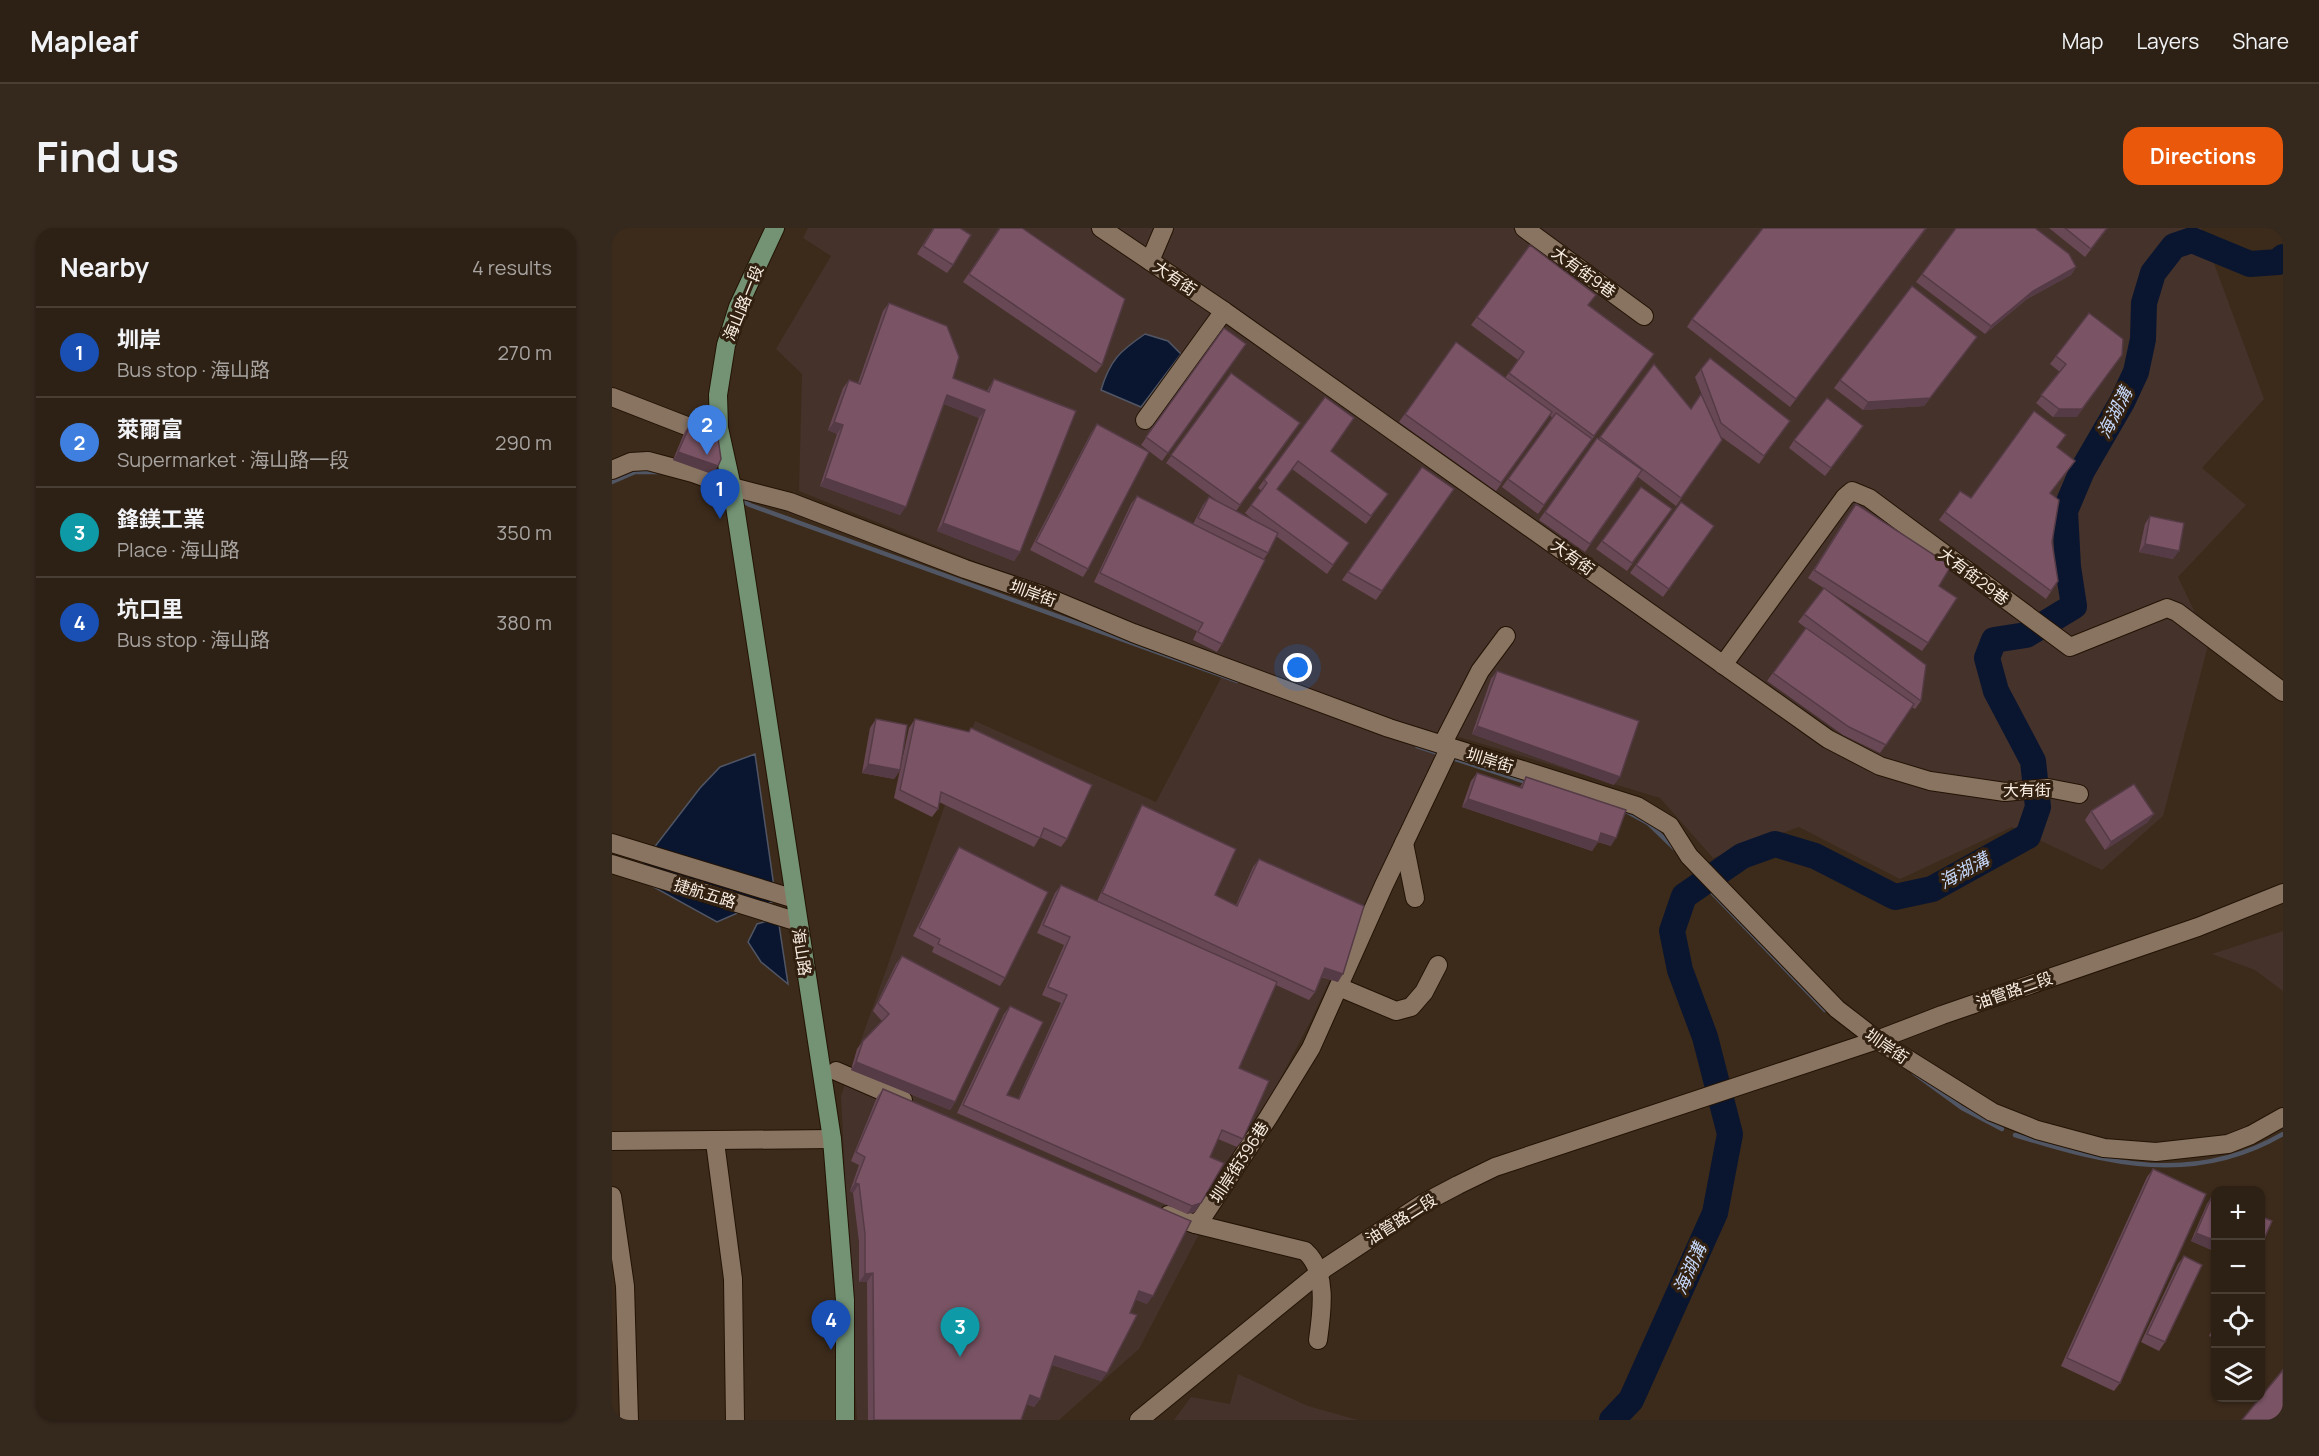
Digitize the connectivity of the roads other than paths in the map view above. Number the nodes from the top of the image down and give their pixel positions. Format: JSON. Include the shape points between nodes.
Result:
{"nodes":[{"id":1,"x":776,"y":228,"type":"edge"},
{"id":2,"x":1101,"y":228,"type":"edge"},
{"id":3,"x":1164,"y":228,"type":"edge"},
{"id":4,"x":1524,"y":228,"type":"edge"},
{"id":5,"x":1150,"y":261,"type":"junction"},
{"id":6,"x":1224,"y":311,"type":"junction"},
{"id":7,"x":1644,"y":316,"type":"dead end"},
{"id":8,"x":612,"y":396,"type":"edge"},
{"id":9,"x":1145,"y":420,"type":"dead end"},
{"id":10,"x":719,"y":428,"type":"junction"},
{"id":11,"x":612,"y":470,"type":"edge"},
{"id":12,"x":732,"y":487,"type":"junction"},
{"id":13,"x":1506,"y":636,"type":"dead end"},
{"id":14,"x":1723,"y":665,"type":"junction"},
{"id":15,"x":2283,"y":692,"type":"edge"},
{"id":16,"x":1446,"y":751,"type":"junction"},
{"id":17,"x":2079,"y":794,"type":"dead end"},
{"id":18,"x":612,"y":843,"type":"edge"},
{"id":19,"x":1404,"y":843,"type":"junction"},
{"id":20,"x":612,"y":864,"type":"edge"},
{"id":21,"x":2283,"y":893,"type":"edge"},
{"id":22,"x":1415,"y":898,"type":"dead end"},
{"id":23,"x":795,"y":899,"type":"junction"},
{"id":24,"x":798,"y":922,"type":"junction"},
{"id":25,"x":1438,"y":965,"type":"dead end"},
{"id":26,"x":1339,"y":987,"type":"junction"},
{"id":27,"x":1878,"y":1040,"type":"junction"},
{"id":28,"x":836,"y":1071,"type":"dead end"},
{"id":29,"x":923,"y":1109,"type":"edge"},
{"id":30,"x":2283,"y":1117,"type":"edge"},
{"id":31,"x":832,"y":1139,"type":"junction"},
{"id":32,"x":612,"y":1141,"type":"edge"},
{"id":33,"x":715,"y":1142,"type":"junction"},
{"id":34,"x":612,"y":1196,"type":"edge"},
{"id":35,"x":1152,"y":1208,"type":"edge"},
{"id":36,"x":1195,"y":1224,"type":"junction"},
{"id":37,"x":1318,"y":1273,"type":"junction"},
{"id":38,"x":1318,"y":1340,"type":"dead end"},
{"id":39,"x":1151,"y":1417,"type":"edge"},
{"id":40,"x":629,"y":1420,"type":"edge"},
{"id":41,"x":735,"y":1420,"type":"edge"},
{"id":42,"x":845,"y":1420,"type":"edge"}],
"edges":[{"from":1,"to":10,"type":"main road","name":"海山路一段","via":[[738,307],[726,345],[718,395]]},
{"from":2,"to":5,"type":"street","name":"大有街"},
{"from":3,"to":5,"type":"street"},
{"from":4,"to":7,"type":"street","name":"大有街9巷"},
{"from":5,"to":6,"type":"street","name":"大有街"},
{"from":6,"to":9,"type":"street"},
{"from":6,"to":14,"type":"street","name":"大有街"},
{"from":8,"to":10,"type":"street","via":[[697,430]]},
{"from":10,"to":12,"type":"main road","name":"海山路一段"},
{"from":11,"to":12,"type":"street","name":"圳岸街","via":[[631,462],[648,461]]},
{"from":12,"to":16,"type":"street","name":"圳岸街","via":[[790,502]]},
{"from":12,"to":23,"type":"main road","name":"海山路"},
{"from":13,"to":16,"type":"street","name":"圳岸街396巷","via":[[1480,671]]},
{"from":14,"to":15,"type":"street","name":"大有街29巷","via":[[1852,491],[1869,498],[2070,647],[2167,608]]},
{"from":14,"to":17,"type":"street","name":"大有街","via":[[1828,739],[1880,766],[1930,781],[2005,792],[2049,788]]},
{"from":16,"to":19,"type":"street","name":"圳岸街396巷"},
{"from":16,"to":27,"type":"street","name":"圳岸街","via":[[1637,806],[1670,826],[1689,856],[1727,898],[1837,1009]]},
{"from":18,"to":23,"type":"street","name":"捷航五路"},
{"from":19,"to":22,"type":"street"},
{"from":19,"to":26,"type":"street","name":"圳岸街396巷"},
{"from":20,"to":24,"type":"street","name":"捷航五路"},
{"from":21,"to":27,"type":"street","name":"油管路二段"},
{"from":23,"to":24,"type":"main road","name":"海山路"},
{"from":24,"to":31,"type":"main road","name":"海山路"},
{"from":25,"to":26,"type":"street","via":[[1411,1007],[1396,1011]]},
{"from":26,"to":36,"type":"street","name":"圳岸街396巷","via":[[1299,1068]]},
{"from":27,"to":30,"type":"street","name":"圳岸街","via":[[1992,1112],[2037,1130],[2104,1148],[2156,1152],[2228,1144]]},
{"from":27,"to":37,"type":"street","name":"油管路二段","via":[[1495,1167],[1422,1204]]},
{"from":28,"to":29,"type":"street"},
{"from":31,"to":33,"type":"street"},
{"from":31,"to":42,"type":"main road","name":"海山路","via":[[845,1300]]},
{"from":32,"to":33,"type":"street"},
{"from":33,"to":41,"type":"street","via":[[733,1279]]},
{"from":34,"to":40,"type":"street","via":[[625,1286]]},
{"from":35,"to":36,"type":"street"},
{"from":36,"to":37,"type":"street","via":[[1305,1251],[1315,1260]]},
{"from":37,"to":38,"type":"street","via":[[1322,1310]]},
{"from":37,"to":39,"type":"street","name":"油管路二段"}]}
